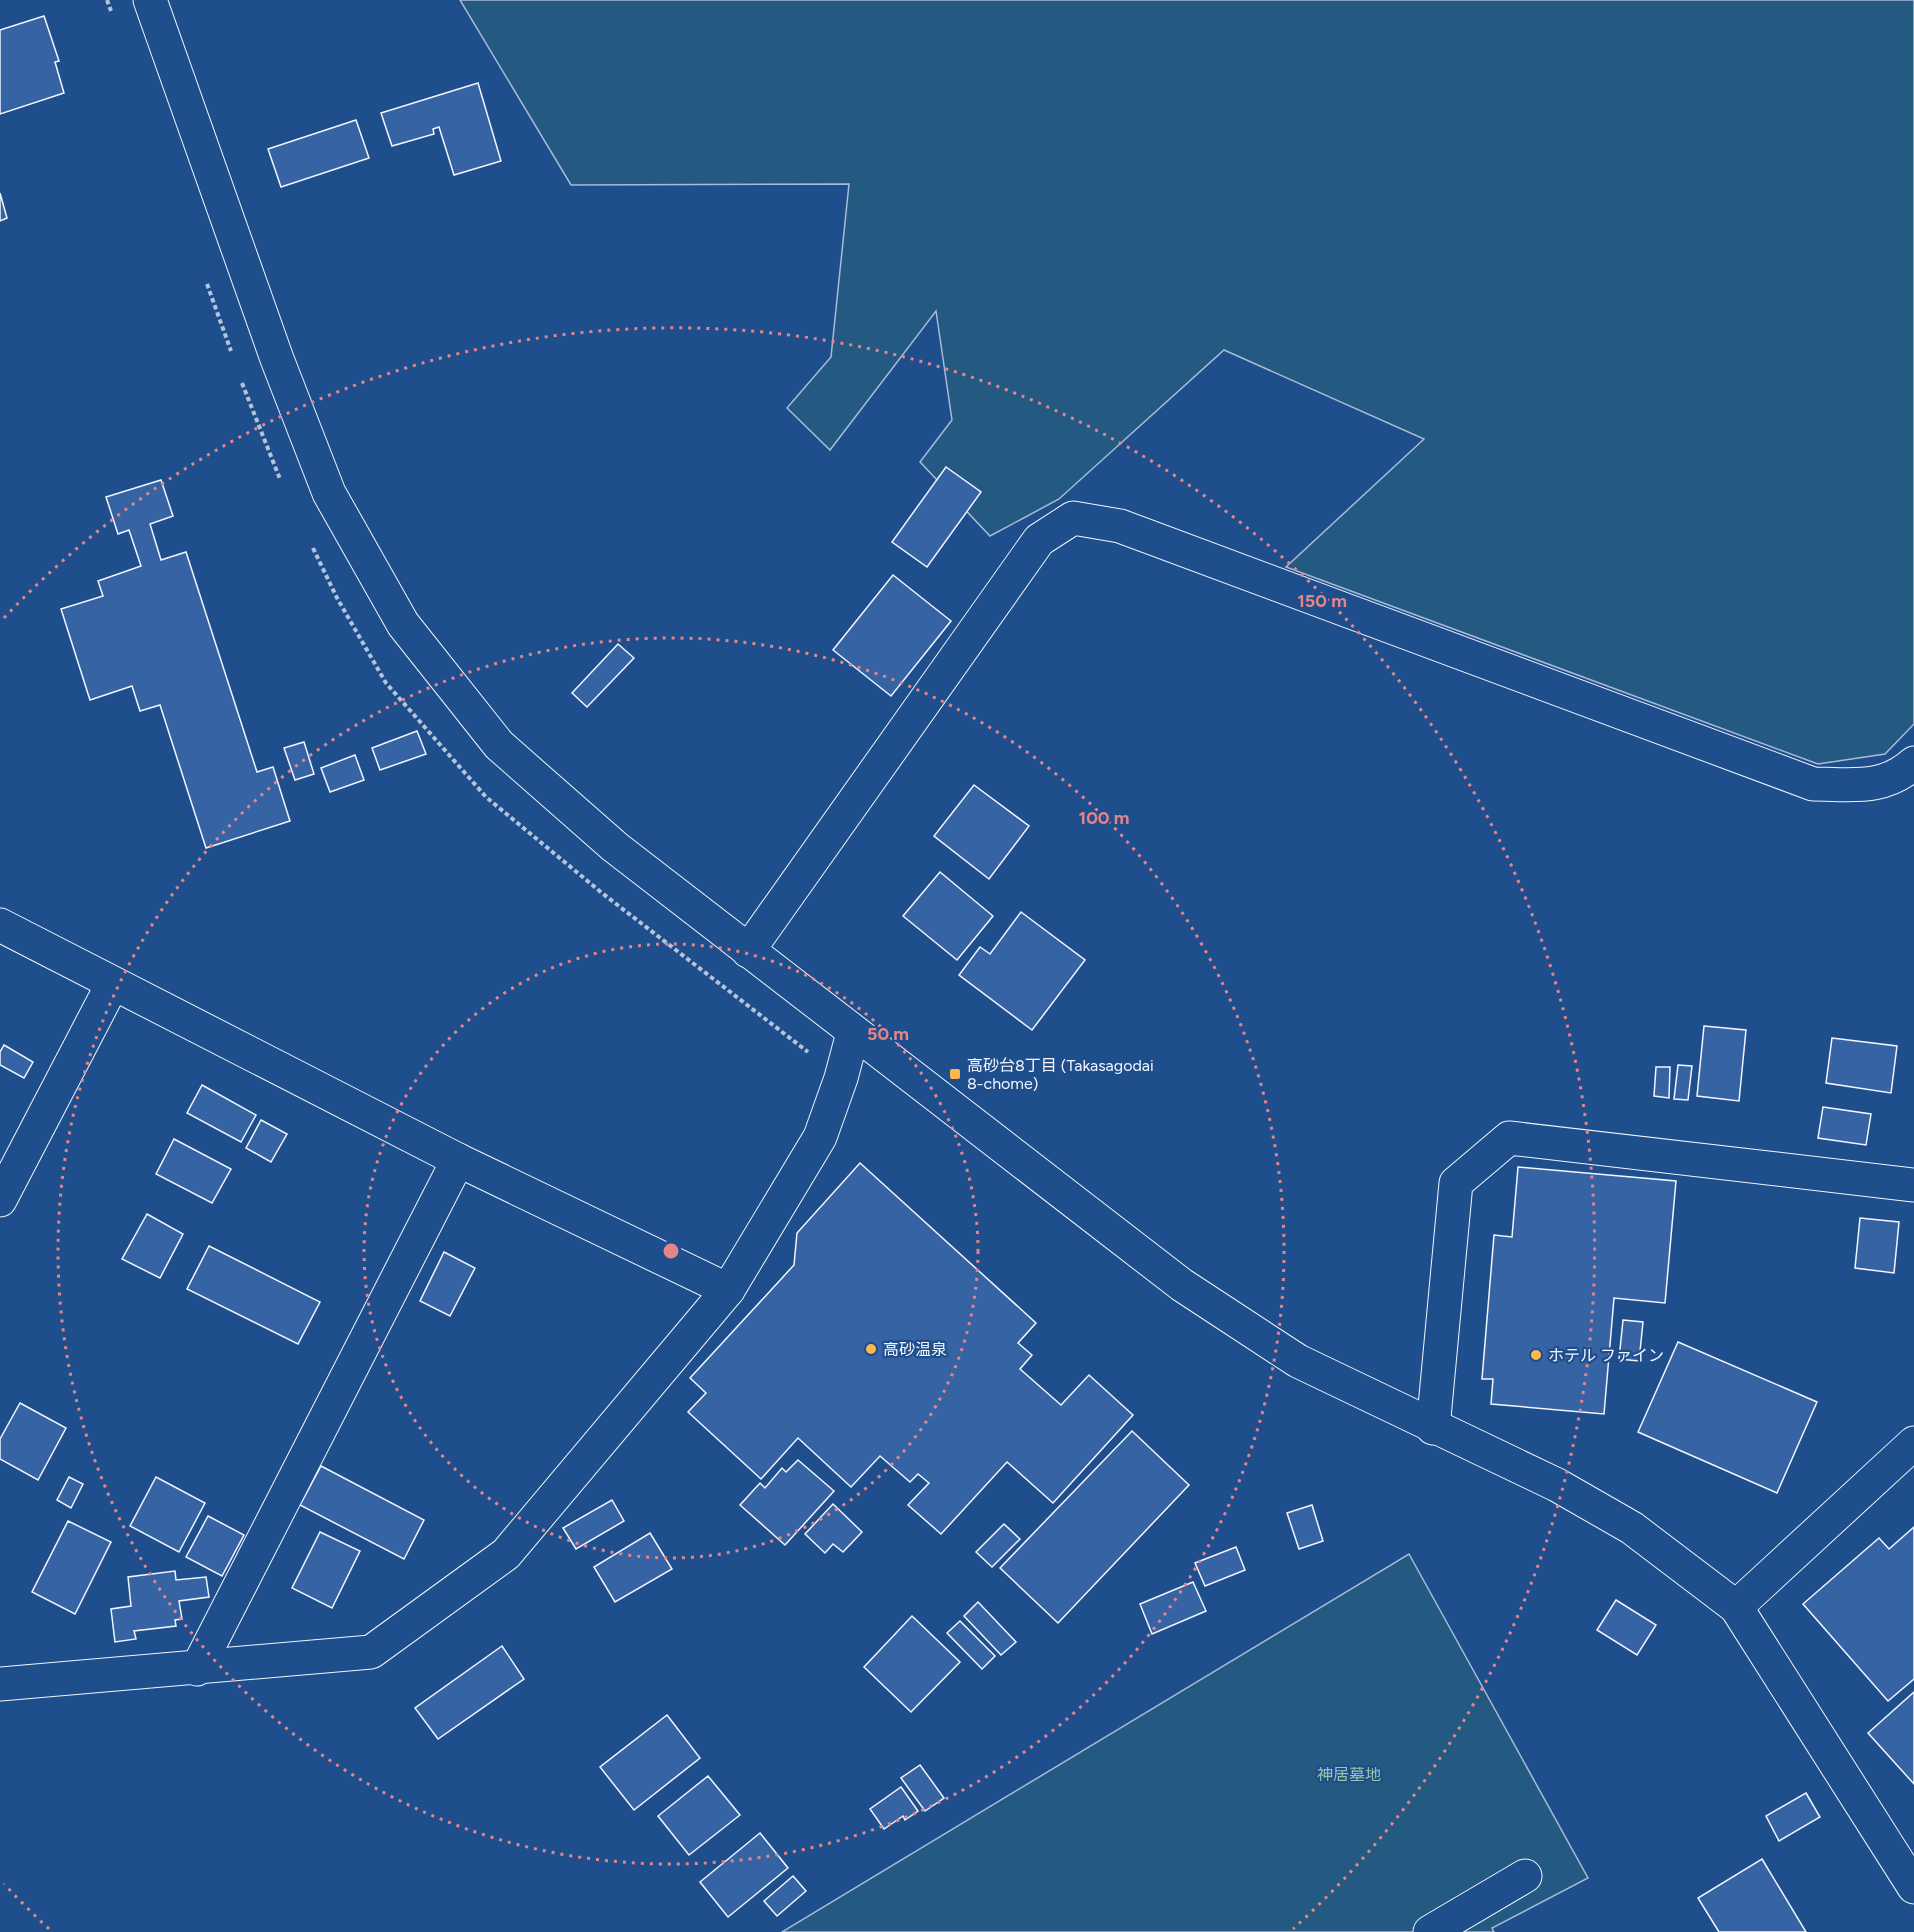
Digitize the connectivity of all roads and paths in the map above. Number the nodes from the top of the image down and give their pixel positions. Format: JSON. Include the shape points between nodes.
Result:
{"nodes":[{"id":1,"x":150,"y":0,"type":"edge"},
{"id":2,"x":1914,"y":763,"type":"edge"},
{"id":3,"x":0,"y":925,"type":"edge"},
{"id":4,"x":748,"y":951,"type":"junction"},
{"id":5,"x":112,"y":985,"type":"junction"},
{"id":6,"x":853,"y":1033,"type":"junction"},
{"id":7,"x":458,"y":1160,"type":"junction"},
{"id":8,"x":1914,"y":1185,"type":"edge"},
{"id":9,"x":0,"y":1200,"type":"edge"},
{"id":10,"x":729,"y":1290,"type":"junction"},
{"id":11,"x":1433,"y":1428,"type":"junction"},
{"id":12,"x":1914,"y":1443,"type":"edge"},
{"id":13,"x":1736,"y":1606,"type":"junction"},
{"id":14,"x":198,"y":1669,"type":"junction"},
{"id":15,"x":0,"y":1684,"type":"edge"},
{"id":16,"x":1525,"y":1876,"type":"dead end"},
{"id":17,"x":1914,"y":1887,"type":"edge"},
{"id":18,"x":1430,"y":1932,"type":"edge"}],
"edges":[{"from":1,"to":4,"type":"street","via":[[277,359],[329,493],[403,624],[499,745],[615,847]]},
{"from":2,"to":4,"type":"street","via":[[1900,776],[1878,784],[1813,784],[1120,526],[1073,518],[1039,540]]},
{"from":3,"to":5,"type":"street"},
{"from":4,"to":6,"type":"street"},
{"from":5,"to":7,"type":"street"},
{"from":5,"to":9,"type":"street"},
{"from":6,"to":10,"type":"street","via":[[820,1137]]},
{"from":6,"to":11,"type":"street","via":[[1182,1284],[1298,1361]]},
{"from":7,"to":10,"type":"street"},
{"from":7,"to":14,"type":"street"},
{"from":8,"to":11,"type":"street","via":[[1509,1138],[1456,1183]]},
{"from":10,"to":14,"type":"street","via":[[506,1554],[371,1653]]},
{"from":11,"to":13,"type":"street","via":[[1557,1485],[1632,1528]]},
{"from":12,"to":13,"type":"street"},
{"from":13,"to":17,"type":"street"},
{"from":14,"to":15,"type":"street"},
{"from":16,"to":18,"type":"street"}]}
